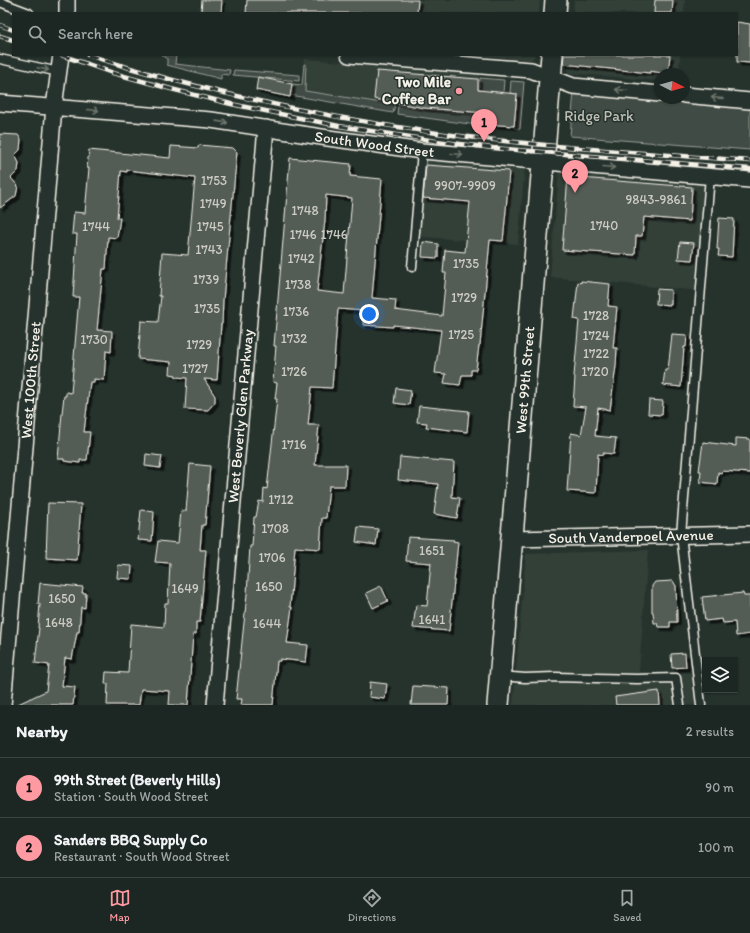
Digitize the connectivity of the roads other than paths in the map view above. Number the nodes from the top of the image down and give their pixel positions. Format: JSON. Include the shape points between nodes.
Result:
{"nodes":[{"id":1,"x":67,"y":0,"type":"edge"},
{"id":2,"x":556,"y":0,"type":"edge"},
{"id":3,"x":0,"y":2,"type":"edge"},
{"id":4,"x":26,"y":12,"type":"edge"},
{"id":5,"x":66,"y":12,"type":"edge"},
{"id":6,"x":555,"y":12,"type":"edge"},
{"id":7,"x":61,"y":56,"type":"edge"},
{"id":8,"x":361,"y":56,"type":"edge"},
{"id":9,"x":552,"y":56,"type":"edge"},
{"id":10,"x":0,"y":59,"type":"edge"},
{"id":11,"x":59,"y":72,"type":"junction"},
{"id":12,"x":550,"y":78,"type":"junction"},
{"id":13,"x":654,"y":93,"type":"edge"},
{"id":14,"x":690,"y":96,"type":"edge"},
{"id":15,"x":750,"y":101,"type":"edge"},
{"id":16,"x":0,"y":102,"type":"edge"},
{"id":17,"x":54,"y":107,"type":"junction"},
{"id":18,"x":266,"y":128,"type":"junction"},
{"id":19,"x":422,"y":151,"type":"junction"},
{"id":20,"x":543,"y":162,"type":"junction"},
{"id":21,"x":710,"y":176,"type":"junction"},
{"id":22,"x":750,"y":180,"type":"edge"},
{"id":23,"x":412,"y":267,"type":"dead end"},
{"id":24,"x":750,"y":534,"type":"edge"},
{"id":25,"x":681,"y":535,"type":"junction"},
{"id":26,"x":512,"y":538,"type":"junction"},
{"id":27,"x":501,"y":676,"type":"junction"},
{"id":28,"x":3,"y":705,"type":"edge"},
{"id":29,"x":215,"y":705,"type":"edge"},
{"id":30,"x":498,"y":705,"type":"edge"},
{"id":31,"x":680,"y":705,"type":"edge"},
{"id":32,"x":701,"y":705,"type":"edge"}],
"edges":[{"from":1,"to":5,"type":"street"},
{"from":2,"to":6,"type":"street"},
{"from":3,"to":4,"type":"lane"},
{"from":7,"to":11,"type":"street","name":"West 100th Street"},
{"from":8,"to":12,"type":"street","via":[[531,70]]},
{"from":9,"to":12,"type":"street","name":"West 99th Street"},
{"from":10,"to":11,"type":"lane","one_way":true},
{"from":11,"to":17,"type":"street","name":"West 100th Street"},
{"from":13,"to":12,"type":"street","one_way":true,"via":[[573,86]]},
{"from":12,"to":20,"type":"street","name":"West 99th Street"},
{"from":15,"to":14,"type":"street","one_way":true},
{"from":16,"to":17,"type":"street","name":"South Wood Street"},
{"from":17,"to":18,"type":"street","name":"South Wood Street","one_way":true,"via":[[211,120]]},
{"from":17,"to":28,"type":"street","name":"West 100th Street"},
{"from":18,"to":19,"type":"street","name":"South Wood Street"},
{"from":18,"to":29,"type":"street","name":"West Beverly Glen Parkway"},
{"from":19,"to":20,"type":"street","name":"South Wood Street","one_way":true},
{"from":19,"to":23,"type":"lane"},
{"from":20,"to":21,"type":"street","name":"South Wood Street","one_way":true},
{"from":20,"to":26,"type":"street","name":"West 99th Street"},
{"from":21,"to":22,"type":"street","name":"South Wood Street"},
{"from":21,"to":25,"type":"lane"},
{"from":24,"to":25,"type":"street","name":"South Vanderpoel Avenue"},
{"from":25,"to":26,"type":"street","name":"South Vanderpoel Avenue"},
{"from":25,"to":32,"type":"lane"},
{"from":26,"to":27,"type":"street","name":"West 99th Street"},
{"from":27,"to":30,"type":"street","name":"West 99th Street"},
{"from":27,"to":31,"type":"lane","via":[[676,678]]}]}
